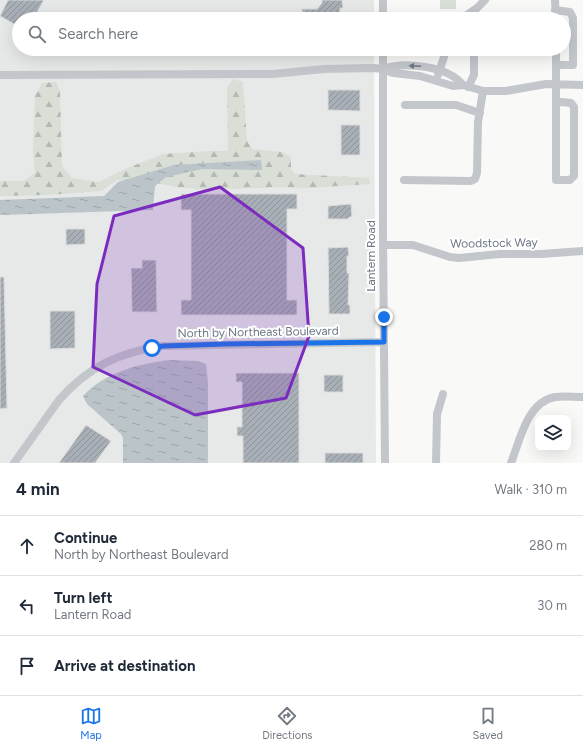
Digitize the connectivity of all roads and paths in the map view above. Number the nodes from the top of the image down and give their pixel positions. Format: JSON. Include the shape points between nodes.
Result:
{"nodes":[{"id":1,"x":383,"y":0,"type":"edge"},
{"id":2,"x":485,"y":0,"type":"edge"},
{"id":3,"x":556,"y":0,"type":"edge"},
{"id":4,"x":556,"y":10,"type":"joint"},
{"id":5,"x":383,"y":12,"type":"edge"},
{"id":6,"x":471,"y":12,"type":"edge"},
{"id":7,"x":570,"y":12,"type":"edge"},
{"id":8,"x":571,"y":14,"type":"edge"},
{"id":9,"x":383,"y":56,"type":"edge"},
{"id":10,"x":443,"y":56,"type":"edge"},
{"id":11,"x":474,"y":56,"type":"edge"},
{"id":12,"x":556,"y":56,"type":"edge"},
{"id":13,"x":556,"y":65,"type":"junction"},
{"id":14,"x":383,"y":69,"type":"junction"},
{"id":15,"x":439,"y":71,"type":"junction"},
{"id":16,"x":0,"y":74,"type":"edge"},
{"id":17,"x":436,"y":80,"type":"junction"},
{"id":18,"x":556,"y":84,"type":"junction"},
{"id":19,"x":583,"y":85,"type":"edge"},
{"id":20,"x":466,"y":86,"type":"junction"},
{"id":21,"x":483,"y":91,"type":"junction"},
{"id":22,"x":556,"y":102,"type":"junction"},
{"id":23,"x":405,"y":105,"type":"dead end"},
{"id":24,"x":480,"y":113,"type":"junction"},
{"id":25,"x":404,"y":180,"type":"dead end"},
{"id":26,"x":383,"y":245,"type":"junction"},
{"id":27,"x":583,"y":251,"type":"edge"},
{"id":28,"x":384,"y":342,"type":"junction"},
{"id":29,"x":443,"y":394,"type":"dead end"},
{"id":30,"x":583,"y":397,"type":"edge"},
{"id":31,"x":14,"y":463,"type":"edge"},
{"id":32,"x":385,"y":463,"type":"edge"},
{"id":33,"x":436,"y":463,"type":"edge"},
{"id":34,"x":511,"y":463,"type":"edge"}],
"edges":[{"from":1,"to":5,"type":"street"},
{"from":2,"to":6,"type":"street"},
{"from":3,"to":4,"type":"street"},
{"from":4,"to":7,"type":"street"},
{"from":8,"to":13,"type":"street","via":[[573,65]]},
{"from":9,"to":14,"type":"street","name":"Lantern Road"},
{"from":10,"to":15,"type":"street"},
{"from":11,"to":20,"type":"street","via":[[474,75]]},
{"from":12,"to":13,"type":"street"},
{"from":13,"to":18,"type":"street"},
{"from":15,"to":14,"type":"street","one_way":true,"via":[[414,65],[392,65]]},
{"from":14,"to":16,"type":"street","via":[[324,68],[273,74]]},
{"from":14,"to":17,"type":"street"},
{"from":14,"to":26,"type":"street","name":"Lantern Road"},
{"from":15,"to":17,"type":"street"},
{"from":15,"to":20,"type":"street"},
{"from":17,"to":20,"type":"street","via":[[453,86]]},
{"from":18,"to":19,"type":"street"},
{"from":18,"to":21,"type":"street","via":[[506,91]]},
{"from":18,"to":22,"type":"street"},
{"from":20,"to":21,"type":"street"},
{"from":21,"to":24,"type":"street"},
{"from":22,"to":22,"type":"street","via":[[556,180],[570,180],[574,176],[574,107],[569,103]]},
{"from":23,"to":24,"type":"street","via":[[456,105]]},
{"from":24,"to":25,"type":"street","via":[[475,179]]},
{"from":26,"to":27,"type":"street","name":"Woodstock Way","via":[[413,245],[459,258]]},
{"from":26,"to":28,"type":"street","name":"Lantern Road"},
{"from":28,"to":31,"type":"street","name":"North by Northeast Boulevard","via":[[163,346],[124,354],[87,374],[66,392]]},
{"from":28,"to":32,"type":"street","name":"Lantern Road"},
{"from":29,"to":33,"type":"street","via":[[437,414]]},
{"from":30,"to":34,"type":"street","via":[[556,397],[539,404],[528,419]]}]}
